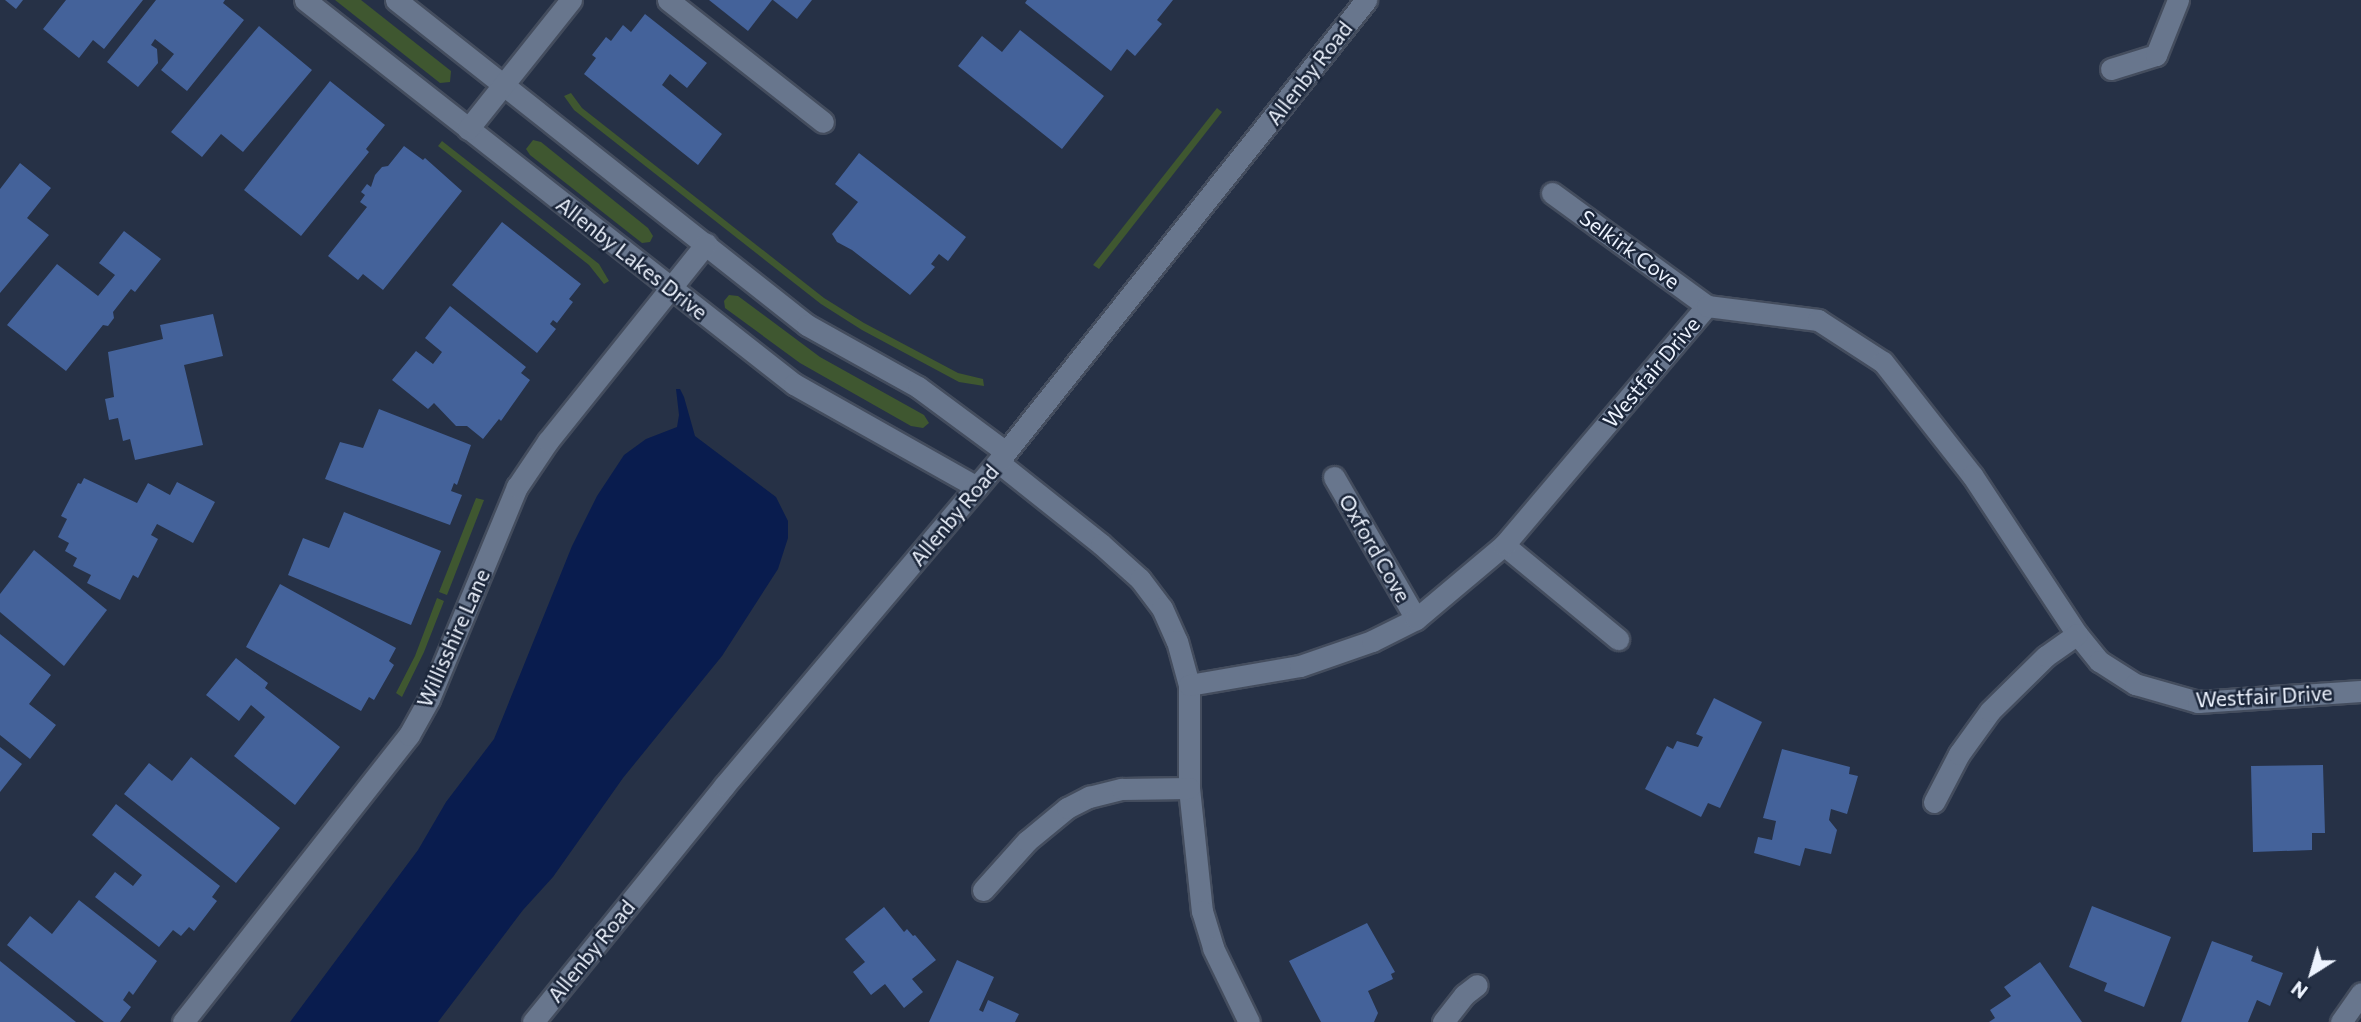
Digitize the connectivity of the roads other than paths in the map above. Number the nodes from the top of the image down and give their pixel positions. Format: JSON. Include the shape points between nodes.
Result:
{"nodes":[{"id":1,"x":305,"y":0,"type":"edge"},
{"id":2,"x":396,"y":0,"type":"edge"},
{"id":3,"x":571,"y":0,"type":"edge"},
{"id":4,"x":668,"y":0,"type":"edge"},
{"id":5,"x":1366,"y":0,"type":"edge"},
{"id":6,"x":2178,"y":0,"type":"edge"},
{"id":7,"x":2111,"y":69,"type":"dead end"},
{"id":8,"x":503,"y":84,"type":"junction"},
{"id":9,"x":823,"y":122,"type":"dead end"},
{"id":10,"x":468,"y":129,"type":"junction"},
{"id":11,"x":1552,"y":193,"type":"dead end"},
{"id":12,"x":706,"y":244,"type":"junction"},
{"id":13,"x":670,"y":289,"type":"junction"},
{"id":14,"x":1707,"y":306,"type":"junction"},
{"id":15,"x":1002,"y":457,"type":"junction"},
{"id":16,"x":1334,"y":477,"type":"dead end"},
{"id":17,"x":977,"y":487,"type":"junction"},
{"id":18,"x":1504,"y":544,"type":"junction"},
{"id":19,"x":1416,"y":619,"type":"junction"},
{"id":20,"x":2077,"y":634,"type":"junction"},
{"id":21,"x":1618,"y":639,"type":"dead end"},
{"id":22,"x":1189,"y":685,"type":"junction"},
{"id":23,"x":2361,"y":691,"type":"edge"},
{"id":24,"x":1189,"y":788,"type":"junction"},
{"id":25,"x":1934,"y":802,"type":"dead end"},
{"id":26,"x":983,"y":890,"type":"dead end"},
{"id":27,"x":1477,"y":985,"type":"dead end"},
{"id":28,"x":2361,"y":993,"type":"edge"},
{"id":29,"x":183,"y":1022,"type":"edge"},
{"id":30,"x":533,"y":1022,"type":"edge"},
{"id":31,"x":1249,"y":1022,"type":"edge"},
{"id":32,"x":1443,"y":1022,"type":"edge"},
{"id":33,"x":2342,"y":1022,"type":"edge"}],
"edges":[{"from":1,"to":10,"type":"street","name":"Allenby Lakes Drive"},
{"from":2,"to":8,"type":"street"},
{"from":3,"to":8,"type":"street"},
{"from":4,"to":9,"type":"street"},
{"from":5,"to":15,"type":"street","name":"Allenby Road"},
{"from":6,"to":7,"type":"street","via":[[2157,55]]},
{"from":8,"to":10,"type":"street"},
{"from":8,"to":12,"type":"street"},
{"from":10,"to":13,"type":"street","name":"Allenby Lakes Drive"},
{"from":11,"to":14,"type":"street","name":"Selkirk Cove"},
{"from":12,"to":13,"type":"street","name":"Willisshire Lane"},
{"from":12,"to":15,"type":"street","via":[[807,325],[918,387]]},
{"from":13,"to":17,"type":"street","name":"Allenby Lakes Drive","via":[[794,384]]},
{"from":13,"to":29,"type":"street","name":"Willisshire Lane","via":[[548,441],[517,487],[429,699],[409,735]]},
{"from":14,"to":18,"type":"street","name":"Westfair Drive"},
{"from":14,"to":20,"type":"street","name":"Westfair Drive","via":[[1818,320],[1883,362],[1972,475]]},
{"from":15,"to":17,"type":"street","name":"Allenby Road"},
{"from":15,"to":22,"type":"street","via":[[1140,579],[1162,608]]},
{"from":16,"to":19,"type":"street","name":"Oxford Cove"},
{"from":17,"to":30,"type":"street","name":"Allenby Road","via":[[724,786]]},
{"from":18,"to":19,"type":"street","name":"Westfair Drive"},
{"from":18,"to":21,"type":"street"},
{"from":19,"to":22,"type":"street","name":"Westfair Drive","via":[[1372,641],[1300,666]]},
{"from":20,"to":23,"type":"street","name":"Westfair Drive","via":[[2099,661],[2135,684],[2198,702]]},
{"from":20,"to":25,"type":"street","via":[[2046,656],[1990,711],[1959,754]]},
{"from":22,"to":24,"type":"street"},
{"from":24,"to":26,"type":"street","via":[[1122,789],[1078,803],[1027,841]]},
{"from":24,"to":31,"type":"street","via":[[1202,911],[1213,947]]},
{"from":27,"to":32,"type":"street"},
{"from":28,"to":33,"type":"street"}]}
